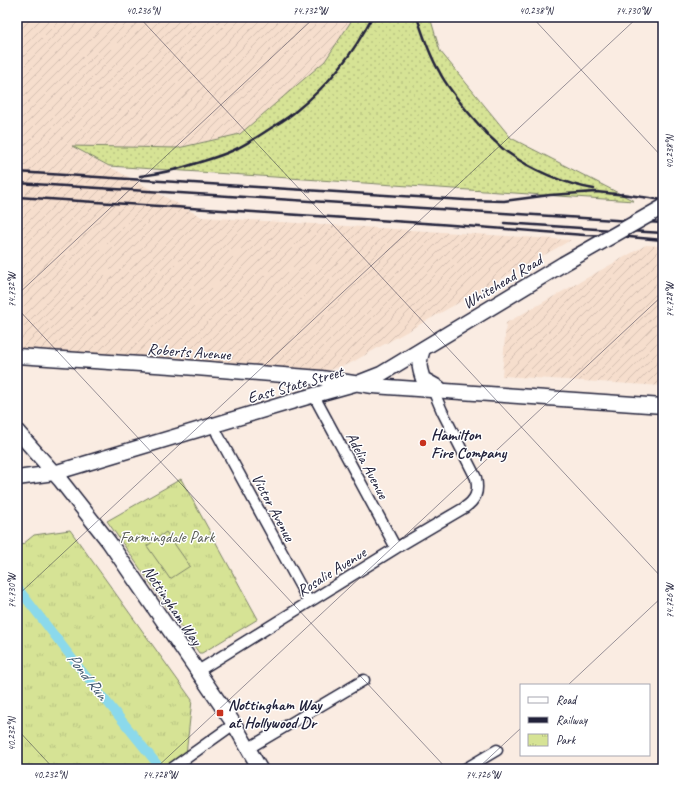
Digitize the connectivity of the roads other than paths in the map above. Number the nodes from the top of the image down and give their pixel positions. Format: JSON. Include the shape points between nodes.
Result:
{"nodes":[{"id":1,"x":663,"y":207,"type":"edge"},
{"id":2,"x":423,"y":349,"type":"junction"},
{"id":3,"x":17,"y":356,"type":"edge"},
{"id":4,"x":358,"y":383,"type":"junction"},
{"id":5,"x":439,"y":390,"type":"junction"},
{"id":6,"x":314,"y":396,"type":"junction"},
{"id":7,"x":663,"y":406,"type":"edge"},
{"id":8,"x":214,"y":426,"type":"junction"},
{"id":9,"x":17,"y":431,"type":"edge"},
{"id":10,"x":54,"y":473,"type":"junction"},
{"id":11,"x":17,"y":478,"type":"edge"},
{"id":12,"x":396,"y":548,"type":"junction"},
{"id":13,"x":309,"y":602,"type":"junction"},
{"id":14,"x":198,"y":671,"type":"junction"},
{"id":15,"x":364,"y":680,"type":"dead end"},
{"id":16,"x":234,"y":724,"type":"junction"},
{"id":17,"x":248,"y":748,"type":"junction"},
{"id":18,"x":497,"y":750,"type":"dead end"},
{"id":19,"x":171,"y":769,"type":"edge"},
{"id":20,"x":260,"y":769,"type":"edge"},
{"id":21,"x":465,"y":769,"type":"edge"}],
"edges":[{"from":1,"to":2,"type":"street","name":"Whitehead Road","bridge":true},
{"from":2,"to":4,"type":"street","name":"Whitehead Road","via":[[381,374]]},
{"from":2,"to":5,"type":"street","via":[[419,367],[423,379]]},
{"from":3,"to":4,"type":"street","name":"Roberts Avenue","via":[[313,377]]},
{"from":4,"to":5,"type":"street","name":"East State Street"},
{"from":4,"to":6,"type":"street","name":"East State Street"},
{"from":5,"to":7,"type":"street","name":"East State Street"},
{"from":5,"to":12,"type":"street","name":"Rosalie Avenue","via":[[442,411],[476,478],[477,492],[469,504]]},
{"from":6,"to":8,"type":"street","name":"East State Street"},
{"from":6,"to":12,"type":"street","name":"Adelia Avenue"},
{"from":8,"to":10,"type":"street","name":"East State Street"},
{"from":8,"to":13,"type":"street","name":"Victor Avenue"},
{"from":9,"to":10,"type":"street","name":"Nottingham Way"},
{"from":10,"to":11,"type":"street","name":"East State Street"},
{"from":10,"to":14,"type":"street","name":"Nottingham Way","via":[[110,542]]},
{"from":12,"to":13,"type":"street","name":"Rosalie Avenue"},
{"from":13,"to":14,"type":"street","name":"Rosalie Avenue"},
{"from":14,"to":16,"type":"street","name":"Nottingham Way"},
{"from":15,"to":17,"type":"street"},
{"from":16,"to":17,"type":"street","name":"Nottingham Way"},
{"from":16,"to":19,"type":"street"},
{"from":17,"to":20,"type":"street","name":"Nottingham Way"},
{"from":18,"to":21,"type":"street"}]}
